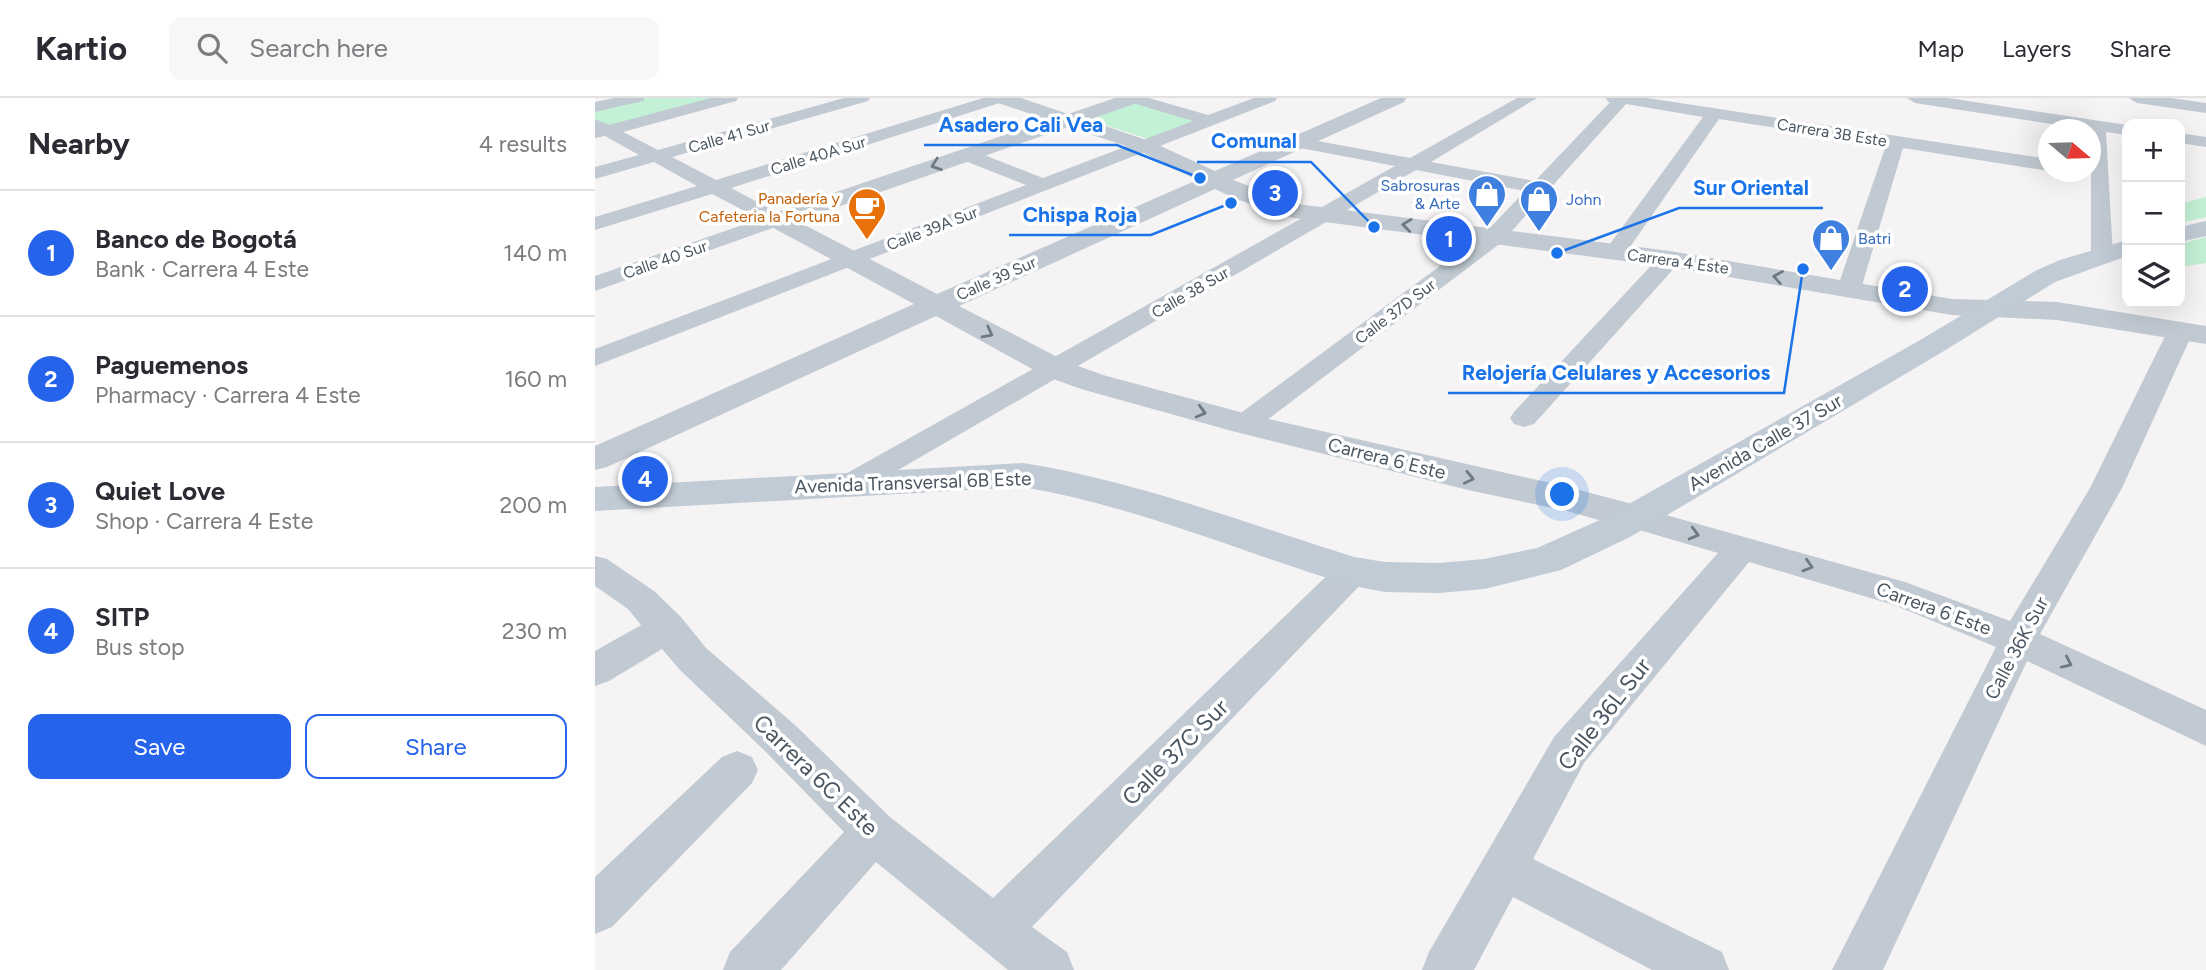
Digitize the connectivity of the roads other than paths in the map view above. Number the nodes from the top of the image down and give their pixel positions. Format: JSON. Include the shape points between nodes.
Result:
{"nodes":[{"id":1,"x":637,"y":98,"type":"edge"},
{"id":2,"x":730,"y":98,"type":"edge"},
{"id":3,"x":862,"y":98,"type":"edge"},
{"id":4,"x":1001,"y":98,"type":"edge"},
{"id":5,"x":1132,"y":98,"type":"edge"},
{"id":6,"x":1269,"y":98,"type":"edge"},
{"id":7,"x":1397,"y":98,"type":"edge"},
{"id":8,"x":1529,"y":98,"type":"edge"},
{"id":9,"x":1620,"y":98,"type":"edge"},
{"id":10,"x":1915,"y":98,"type":"edge"},
{"id":11,"x":2137,"y":98,"type":"edge"},
{"id":12,"x":595,"y":107,"type":"edge"},
{"id":13,"x":1711,"y":108,"type":"edge"},
{"id":14,"x":2119,"y":108,"type":"dead end"},
{"id":15,"x":2206,"y":108,"type":"edge"},
{"id":16,"x":1070,"y":119,"type":"junction"},
{"id":17,"x":2057,"y":119,"type":"edge"},
{"id":18,"x":1209,"y":121,"type":"junction"},
{"id":19,"x":2122,"y":121,"type":"edge"},
{"id":20,"x":2101,"y":126,"type":"edge"},
{"id":21,"x":599,"y":129,"type":"edge"},
{"id":22,"x":2122,"y":129,"type":"edge"},
{"id":23,"x":2185,"y":139,"type":"edge"},
{"id":24,"x":1896,"y":142,"type":"junction"},
{"id":25,"x":2206,"y":142,"type":"edge"},
{"id":26,"x":1301,"y":143,"type":"junction"},
{"id":27,"x":1145,"y":146,"type":"junction"},
{"id":28,"x":967,"y":155,"type":"junction"},
{"id":29,"x":656,"y":156,"type":"junction"},
{"id":30,"x":2038,"y":163,"type":"edge"},
{"id":31,"x":1411,"y":164,"type":"junction"},
{"id":32,"x":595,"y":173,"type":"edge"},
{"id":33,"x":1216,"y":182,"type":"junction"},
{"id":34,"x":2098,"y":182,"type":"edge"},
{"id":35,"x":1043,"y":185,"type":"junction"},
{"id":36,"x":715,"y":187,"type":"junction"},
{"id":37,"x":1539,"y":188,"type":"junction"},
{"id":38,"x":1322,"y":216,"type":"junction"},
{"id":39,"x":777,"y":220,"type":"junction"},
{"id":40,"x":595,"y":223,"type":"edge"},
{"id":41,"x":2206,"y":228,"type":"edge"},
{"id":42,"x":2185,"y":234,"type":"edge"},
{"id":43,"x":1494,"y":237,"type":"junction"},
{"id":44,"x":1615,"y":252,"type":"junction"},
{"id":45,"x":2115,"y":252,"type":"edge"},
{"id":46,"x":850,"y":259,"type":"junction"},
{"id":47,"x":1670,"y":259,"type":"junction"},
{"id":48,"x":595,"y":284,"type":"edge"},
{"id":49,"x":1850,"y":289,"type":"junction"},
{"id":50,"x":934,"y":305,"type":"junction"},
{"id":51,"x":1990,"y":310,"type":"junction"},
{"id":52,"x":2194,"y":332,"type":"edge"},
{"id":53,"x":595,"y":358,"type":"edge"},
{"id":54,"x":1056,"y":369,"type":"junction"},
{"id":55,"x":1524,"y":418,"type":"dead end"},
{"id":56,"x":1244,"y":424,"type":"junction"},
{"id":57,"x":595,"y":459,"type":"edge"},
{"id":58,"x":851,"y":484,"type":"junction"},
{"id":59,"x":595,"y":499,"type":"edge"},
{"id":60,"x":1634,"y":517,"type":"junction"},
{"id":61,"x":1743,"y":547,"type":"junction"},
{"id":62,"x":595,"y":568,"type":"edge"},
{"id":63,"x":1369,"y":574,"type":"junction"},
{"id":64,"x":668,"y":627,"type":"junction"},
{"id":65,"x":2018,"y":640,"type":"junction"},
{"id":66,"x":595,"y":670,"type":"edge"},
{"id":67,"x":2206,"y":729,"type":"edge"},
{"id":68,"x":737,"y":770,"type":"dead end"},
{"id":69,"x":874,"y":832,"type":"junction"},
{"id":70,"x":1504,"y":868,"type":"junction"},
{"id":71,"x":595,"y":910,"type":"edge"},
{"id":72,"x":995,"y":930,"type":"junction"},
{"id":73,"x":748,"y":970,"type":"edge"},
{"id":74,"x":1049,"y":970,"type":"edge"},
{"id":75,"x":1447,"y":970,"type":"edge"},
{"id":76,"x":1704,"y":970,"type":"edge"},
{"id":77,"x":1857,"y":970,"type":"edge"}],
"edges":[{"from":1,"to":12,"type":"street"},
{"from":2,"to":21,"type":"street"},
{"from":3,"to":29,"type":"street","name":"Calle 41 Sur"},
{"from":4,"to":16,"type":"street","name":"Carrera 4 Este"},
{"from":4,"to":36,"type":"street","name":"Calle 40A Sur"},
{"from":5,"to":16,"type":"street","name":"Calle 40 Sur"},
{"from":5,"to":18,"type":"street"},
{"from":6,"to":18,"type":"street","name":"Calle 39A Sur"},
{"from":7,"to":26,"type":"street","name":"Calle 39 Sur"},
{"from":8,"to":31,"type":"street","name":"Calle 38 Sur"},
{"from":9,"to":13,"type":"street","name":"Carrera 3B Este"},
{"from":9,"to":37,"type":"street","name":"Calle 37D Sur"},
{"from":10,"to":17,"type":"street"},
{"from":11,"to":15,"type":"street"},
{"from":13,"to":24,"type":"street","name":"Carrera 3B Este"},
{"from":13,"to":44,"type":"street"},
{"from":14,"to":19,"type":"street"},
{"from":16,"to":27,"type":"street","name":"Carrera 4 Este"},
{"from":16,"to":28,"type":"street","name":"Calle 40 Sur"},
{"from":18,"to":27,"type":"street","name":"Calle 39A Sur"},
{"from":20,"to":22,"type":"street"},
{"from":21,"to":29,"type":"street","name":"Carrera 6 Este"},
{"from":23,"to":25,"type":"street"},
{"from":24,"to":30,"type":"street","name":"Carrera 3B Este"},
{"from":24,"to":49,"type":"street"},
{"from":26,"to":31,"type":"street"},
{"from":26,"to":33,"type":"street","name":"Calle 39 Sur"},
{"from":27,"to":33,"type":"street","name":"Carrera 4 Este"},
{"from":27,"to":35,"type":"street","name":"Calle 39A Sur"},
{"from":28,"to":35,"type":"street"},
{"from":28,"to":39,"type":"street","name":"Calle 40 Sur","one_way":true},
{"from":29,"to":32,"type":"street","name":"Calle 41 Sur"},
{"from":29,"to":36,"type":"street","name":"Carrera 6 Este"},
{"from":31,"to":37,"type":"street"},
{"from":31,"to":38,"type":"street","name":"Calle 38 Sur"},
{"from":33,"to":38,"type":"street","name":"Carrera 4 Este","via":[[1282,208]]},
{"from":33,"to":50,"type":"street","name":"Calle 39 Sur"},
{"from":34,"to":45,"type":"street"},
{"from":35,"to":46,"type":"street","name":"Calle 39A Sur"},
{"from":36,"to":39,"type":"street","name":"Carrera 6 Este"},
{"from":36,"to":40,"type":"street","name":"Calle 40A Sur"},
{"from":37,"to":43,"type":"street","name":"Calle 37D Sur"},
{"from":43,"to":38,"type":"street","name":"Carrera 4 Este","one_way":true},
{"from":38,"to":54,"type":"street","name":"Calle 38 Sur"},
{"from":39,"to":46,"type":"street","name":"Carrera 6 Este"},
{"from":39,"to":48,"type":"street","name":"Calle 40 Sur"},
{"from":41,"to":42,"type":"main road"},
{"from":43,"to":44,"type":"street","name":"Carrera 4 Este"},
{"from":43,"to":56,"type":"street","name":"Calle 37D Sur"},
{"from":44,"to":47,"type":"street","name":"Carrera 4 Este"},
{"from":45,"to":51,"type":"main road","name":"Avenida Calle 37 Sur","via":[[2046,276]]},
{"from":46,"to":50,"type":"street","name":"Carrera 6 Este"},
{"from":46,"to":53,"type":"street","name":"Calle 39A Sur"},
{"from":49,"to":47,"type":"street","name":"Carrera 4 Este","one_way":true},
{"from":47,"to":55,"type":"street"},
{"from":49,"to":51,"type":"street","name":"Carrera 4 Este"},
{"from":50,"to":54,"type":"street","name":"Carrera 6 Este","one_way":true},
{"from":50,"to":57,"type":"street","name":"Calle 39 Sur"},
{"from":51,"to":52,"type":"street","name":"Carrera 4 Este","via":[[2057,311]]},
{"from":51,"to":60,"type":"main road","name":"Avenida Calle 37 Sur"},
{"from":52,"to":65,"type":"street","name":"Calle 36K Sur"},
{"from":54,"to":56,"type":"street","name":"Carrera 6 Este","one_way":true},
{"from":54,"to":58,"type":"street","name":"Calle 38 Sur"},
{"from":56,"to":60,"type":"street","name":"Carrera 6 Este","one_way":true},
{"from":58,"to":59,"type":"main road","name":"Avenida Transversal 6B Este"},
{"from":58,"to":63,"type":"main road","name":"Avenida Transversal 6B Este","via":[[998,475],[1045,478]]},
{"from":60,"to":61,"type":"street","name":"Carrera 6 Este","one_way":true},
{"from":60,"to":63,"type":"main road","name":"Avenida Calle 37 Sur","via":[[1580,546],[1518,567],[1439,578]]},
{"from":61,"to":65,"type":"street","name":"Carrera 6 Este","one_way":true,"via":[[1905,595]]},
{"from":61,"to":70,"type":"street","name":"Calle 36L Sur","via":[[1569,750]]},
{"from":62,"to":64,"type":"street","name":"Carrera 6C Este","via":[[641,600]]},
{"from":63,"to":72,"type":"street","name":"Calle 37C Sur","via":[[1208,719]]},
{"from":64,"to":66,"type":"street"},
{"from":64,"to":69,"type":"street","name":"Carrera 6C Este","via":[[693,659]]},
{"from":65,"to":67,"type":"street","name":"Carrera 6 Este","one_way":true},
{"from":65,"to":77,"type":"street","name":"Calle 36K Sur"},
{"from":68,"to":71,"type":"street"},
{"from":69,"to":72,"type":"street","name":"Carrera 6C Este"},
{"from":69,"to":73,"type":"street"},
{"from":70,"to":75,"type":"street","name":"Calle 36L Sur"},
{"from":70,"to":76,"type":"street"},
{"from":72,"to":74,"type":"street","name":"Carrera 6C Este"}]}
